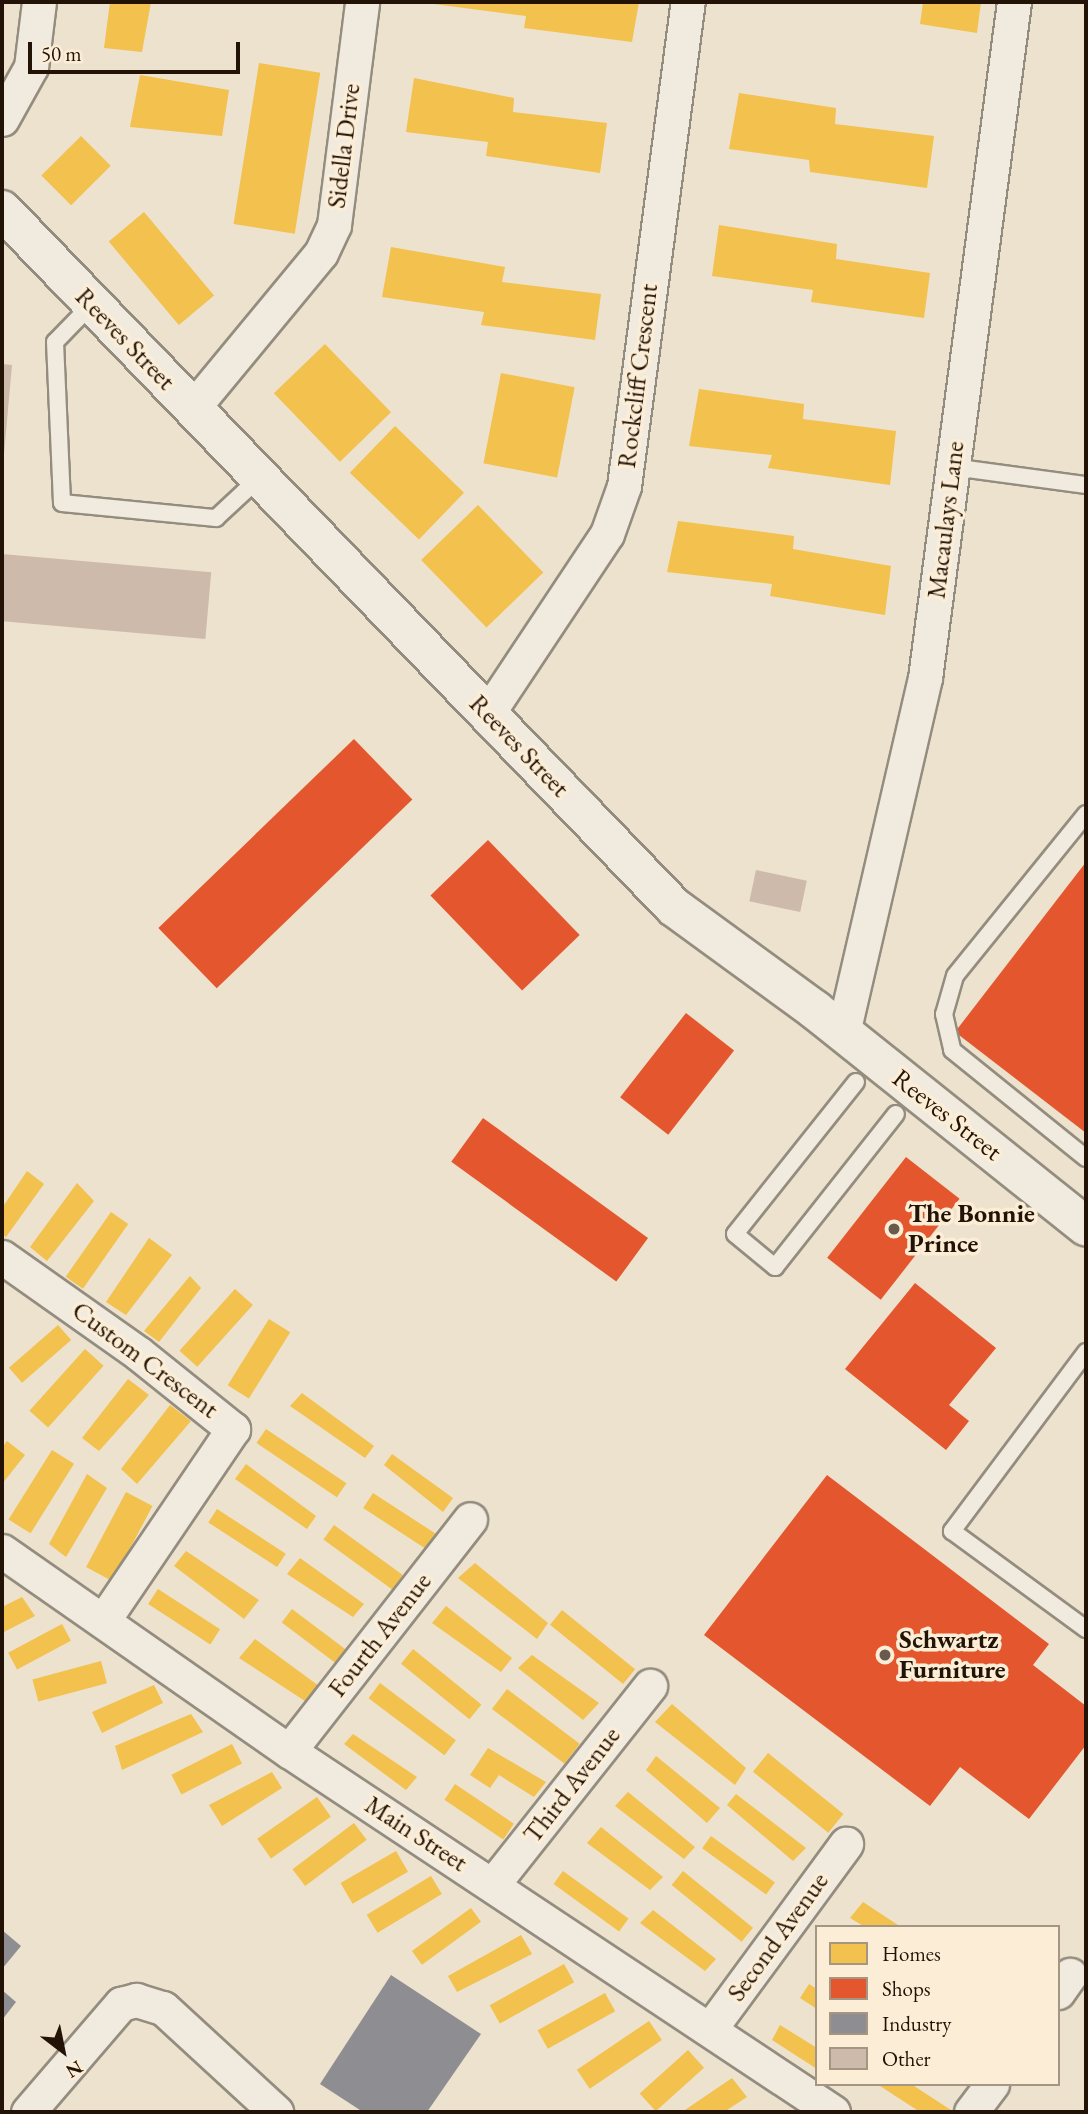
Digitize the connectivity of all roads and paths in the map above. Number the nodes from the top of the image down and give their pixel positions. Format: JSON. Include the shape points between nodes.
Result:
{"nodes":[{"id":1,"x":39,"y":2,"type":"edge"},
{"id":2,"x":362,"y":2,"type":"edge"},
{"id":3,"x":688,"y":2,"type":"edge"},
{"id":4,"x":1014,"y":2,"type":"edge"},
{"id":5,"x":2,"y":119,"type":"edge"},
{"id":6,"x":2,"y":210,"type":"edge"},
{"id":7,"x":92,"y":304,"type":"junction"},
{"id":8,"x":192,"y":409,"type":"junction"},
{"id":9,"x":952,"y":467,"type":"junction"},
{"id":10,"x":259,"y":478,"type":"junction"},
{"id":11,"x":1086,"y":485,"type":"edge"},
{"id":12,"x":488,"y":713,"type":"junction"},
{"id":13,"x":1086,"y":814,"type":"edge"},
{"id":14,"x":843,"y":1033,"type":"junction"},
{"id":15,"x":856,"y":1082,"type":"dead end"},
{"id":16,"x":896,"y":1114,"type":"dead end"},
{"id":17,"x":1086,"y":1158,"type":"edge"},
{"id":18,"x":1086,"y":1226,"type":"edge"},
{"id":19,"x":2,"y":1257,"type":"edge"},
{"id":20,"x":1086,"y":1352,"type":"edge"},
{"id":21,"x":470,"y":1519,"type":"dead end"},
{"id":22,"x":2,"y":1551,"type":"edge"},
{"id":23,"x":103,"y":1621,"type":"junction"},
{"id":24,"x":1086,"y":1629,"type":"edge"},
{"id":25,"x":650,"y":1686,"type":"dead end"},
{"id":26,"x":289,"y":1751,"type":"junction"},
{"id":27,"x":846,"y":1844,"type":"dead end"},
{"id":28,"x":493,"y":1884,"type":"junction"},
{"id":29,"x":710,"y":2029,"type":"junction"},
{"id":30,"x":990,"y":2086,"type":"edge"},
{"id":31,"x":28,"y":2112,"type":"edge"},
{"id":32,"x":276,"y":2112,"type":"edge"},
{"id":33,"x":833,"y":2112,"type":"edge"},
{"id":34,"x":971,"y":2112,"type":"edge"}],
"edges":[{"from":1,"to":5,"type":"street","via":[[31,68]]},
{"from":2,"to":8,"type":"street","name":"Sidella Drive","via":[[334,225],[321,253]]},
{"from":3,"to":12,"type":"street","name":"Rockcliff Crescent","via":[[621,499],[596,552]]},
{"from":4,"to":9,"type":"street","name":"Macaulays Lane"},
{"from":6,"to":7,"type":"street","name":"Reeves Street"},
{"from":7,"to":8,"type":"street","name":"Reeves Street"},
{"from":7,"to":10,"type":"lane","via":[[55,342],[62,502],[216,518]]},
{"from":8,"to":10,"type":"street","name":"Reeves Street"},
{"from":9,"to":11,"type":"lane"},
{"from":9,"to":14,"type":"street","name":"Macaulays Lane","via":[[925,678]]},
{"from":10,"to":12,"type":"street","name":"Reeves Street"},
{"from":12,"to":14,"type":"street","name":"Reeves Street","via":[[674,907]]},
{"from":13,"to":17,"type":"lane","via":[[955,976],[944,1014],[951,1050]]},
{"from":14,"to":18,"type":"street","name":"Reeves Street"},
{"from":15,"to":16,"type":"lane","via":[[735,1234],[775,1267]]},
{"from":19,"to":23,"type":"street","name":"Custom Crescent","via":[[138,1353],[233,1429]]},
{"from":20,"to":24,"type":"lane","via":[[952,1531]]},
{"from":21,"to":26,"type":"street","name":"Fourth Avenue"},
{"from":22,"to":23,"type":"street","name":"Main Street"},
{"from":23,"to":26,"type":"street","name":"Main Street"},
{"from":25,"to":28,"type":"street","name":"Third Avenue"},
{"from":26,"to":28,"type":"street","name":"Main Street"},
{"from":27,"to":29,"type":"street","name":"Second Avenue"},
{"from":28,"to":29,"type":"street","name":"Main Street"},
{"from":29,"to":33,"type":"street","name":"Main Street"},
{"from":30,"to":34,"type":"street"},
{"from":31,"to":32,"type":"street","via":[[121,2004],[136,2000],[163,2008]]}]}
